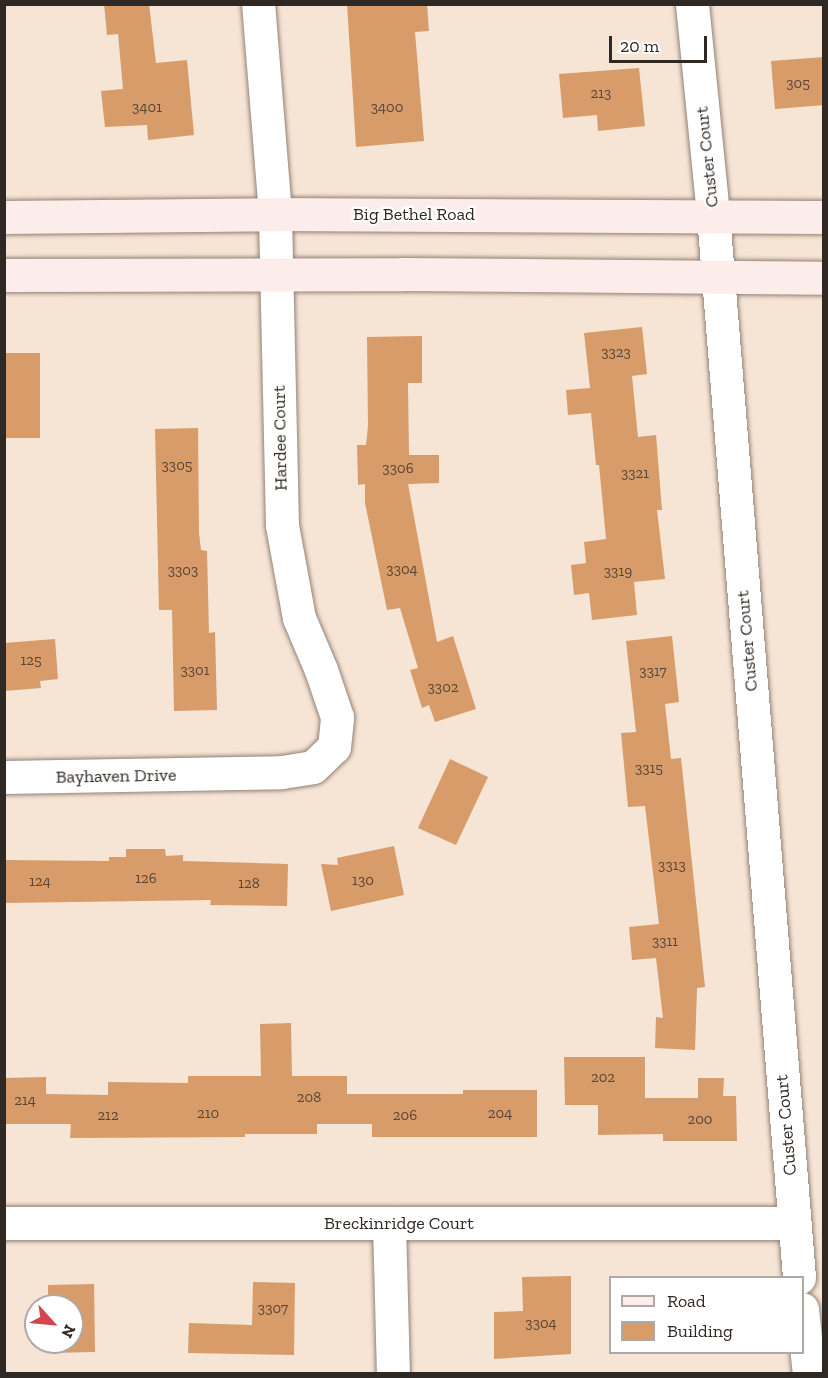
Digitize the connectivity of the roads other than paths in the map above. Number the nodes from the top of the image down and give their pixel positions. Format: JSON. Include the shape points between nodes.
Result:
{"nodes":[{"id":1,"x":258,"y":4,"type":"edge"},
{"id":2,"x":692,"y":4,"type":"edge"},
{"id":3,"x":275,"y":214,"type":"junction"},
{"id":4,"x":713,"y":215,"type":"junction"},
{"id":5,"x":4,"y":217,"type":"edge"},
{"id":6,"x":824,"y":217,"type":"edge"},
{"id":7,"x":277,"y":274,"type":"junction"},
{"id":8,"x":4,"y":275,"type":"edge"},
{"id":9,"x":718,"y":277,"type":"junction"},
{"id":10,"x":824,"y":278,"type":"edge"},
{"id":11,"x":227,"y":774,"type":"joint"},
{"id":12,"x":4,"y":777,"type":"edge"},
{"id":13,"x":4,"y":1223,"type":"edge"},
{"id":14,"x":389,"y":1223,"type":"junction"},
{"id":15,"x":794,"y":1223,"type":"junction"},
{"id":16,"x":799,"y":1276,"type":"edge"},
{"id":17,"x":804,"y":1328,"type":"edge"},
{"id":18,"x":393,"y":1374,"type":"edge"},
{"id":19,"x":809,"y":1374,"type":"edge"}],
"edges":[{"from":1,"to":3,"type":"street","name":"Hardee Court"},
{"from":2,"to":4,"type":"street","name":"Custer Court"},
{"from":3,"to":4,"type":"main road","name":"Big Bethel Road"},
{"from":3,"to":5,"type":"main road","name":"Big Bethel Road"},
{"from":3,"to":7,"type":"street","name":"Hardee Court"},
{"from":4,"to":6,"type":"main road","name":"Big Bethel Road"},
{"from":4,"to":9,"type":"street","name":"Custer Court"},
{"from":7,"to":8,"type":"main road"},
{"from":7,"to":9,"type":"main road"},
{"from":7,"to":11,"type":"street","name":"Hardee Court","via":[[282,525],[299,618],[337,717],[334,747],[313,767]]},
{"from":9,"to":10,"type":"main road"},
{"from":9,"to":15,"type":"street","name":"Custer Court"},
{"from":11,"to":12,"type":"street","name":"Bayhaven Drive"},
{"from":13,"to":14,"type":"street","name":"Breckinridge Court"},
{"from":14,"to":15,"type":"street","name":"Breckinridge Court"},
{"from":14,"to":18,"type":"street"},
{"from":15,"to":16,"type":"street","name":"Custer Court"},
{"from":17,"to":19,"type":"street"}]}
